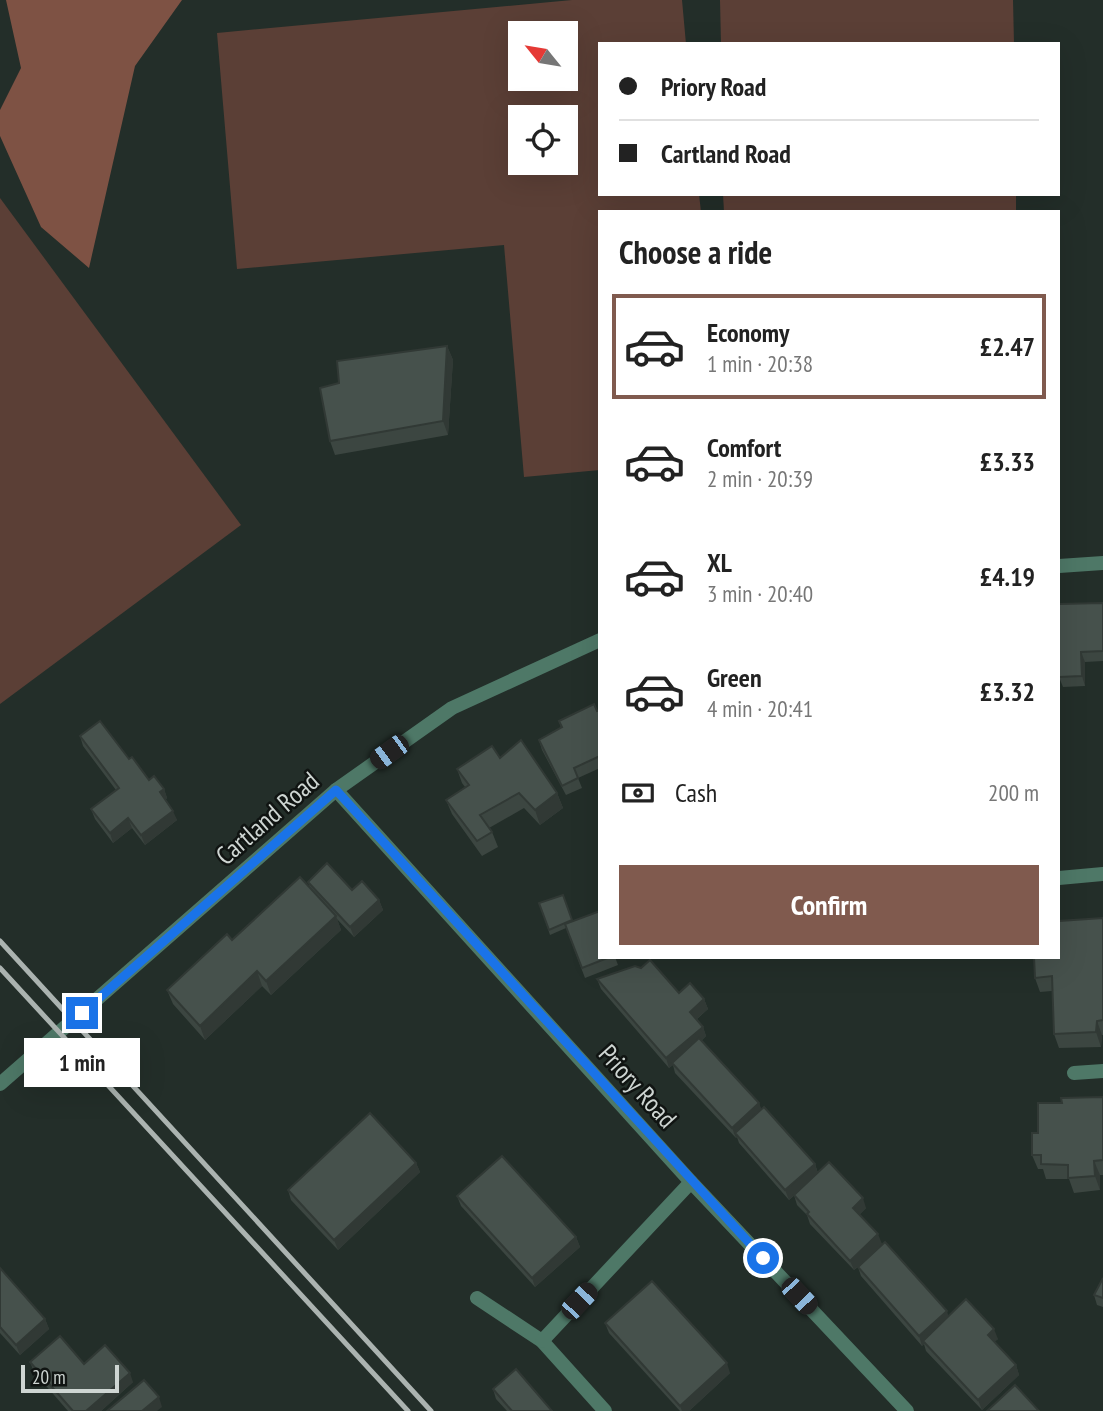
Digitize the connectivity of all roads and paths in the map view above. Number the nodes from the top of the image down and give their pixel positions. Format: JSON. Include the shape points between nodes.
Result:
{"nodes":[{"id":1,"x":1103,"y":563,"type":"edge"},
{"id":2,"x":1060,"y":566,"type":"edge"},
{"id":3,"x":598,"y":641,"type":"edge"},
{"id":4,"x":336,"y":790,"type":"junction"},
{"id":5,"x":1103,"y":874,"type":"edge"},
{"id":6,"x":1060,"y":878,"type":"edge"},
{"id":7,"x":1103,"y":1071,"type":"edge"},
{"id":8,"x":1074,"y":1073,"type":"dead end"},
{"id":9,"x":0,"y":1084,"type":"edge"},
{"id":10,"x":691,"y":1182,"type":"junction"},
{"id":11,"x":477,"y":1298,"type":"dead end"},
{"id":12,"x":542,"y":1341,"type":"junction"},
{"id":13,"x":605,"y":1411,"type":"edge"},
{"id":14,"x":907,"y":1411,"type":"edge"}],
"edges":[{"from":1,"to":2,"type":"street"},
{"from":3,"to":4,"type":"street","name":"Cartland Road","via":[[452,708]]},
{"from":4,"to":9,"type":"street","name":"Cartland Road"},
{"from":4,"to":10,"type":"street","name":"Priory Road"},
{"from":5,"to":6,"type":"street"},
{"from":7,"to":8,"type":"street"},
{"from":10,"to":12,"type":"street"},
{"from":10,"to":14,"type":"street","name":"Priory Road"},
{"from":11,"to":12,"type":"street"},
{"from":12,"to":13,"type":"street"}]}
